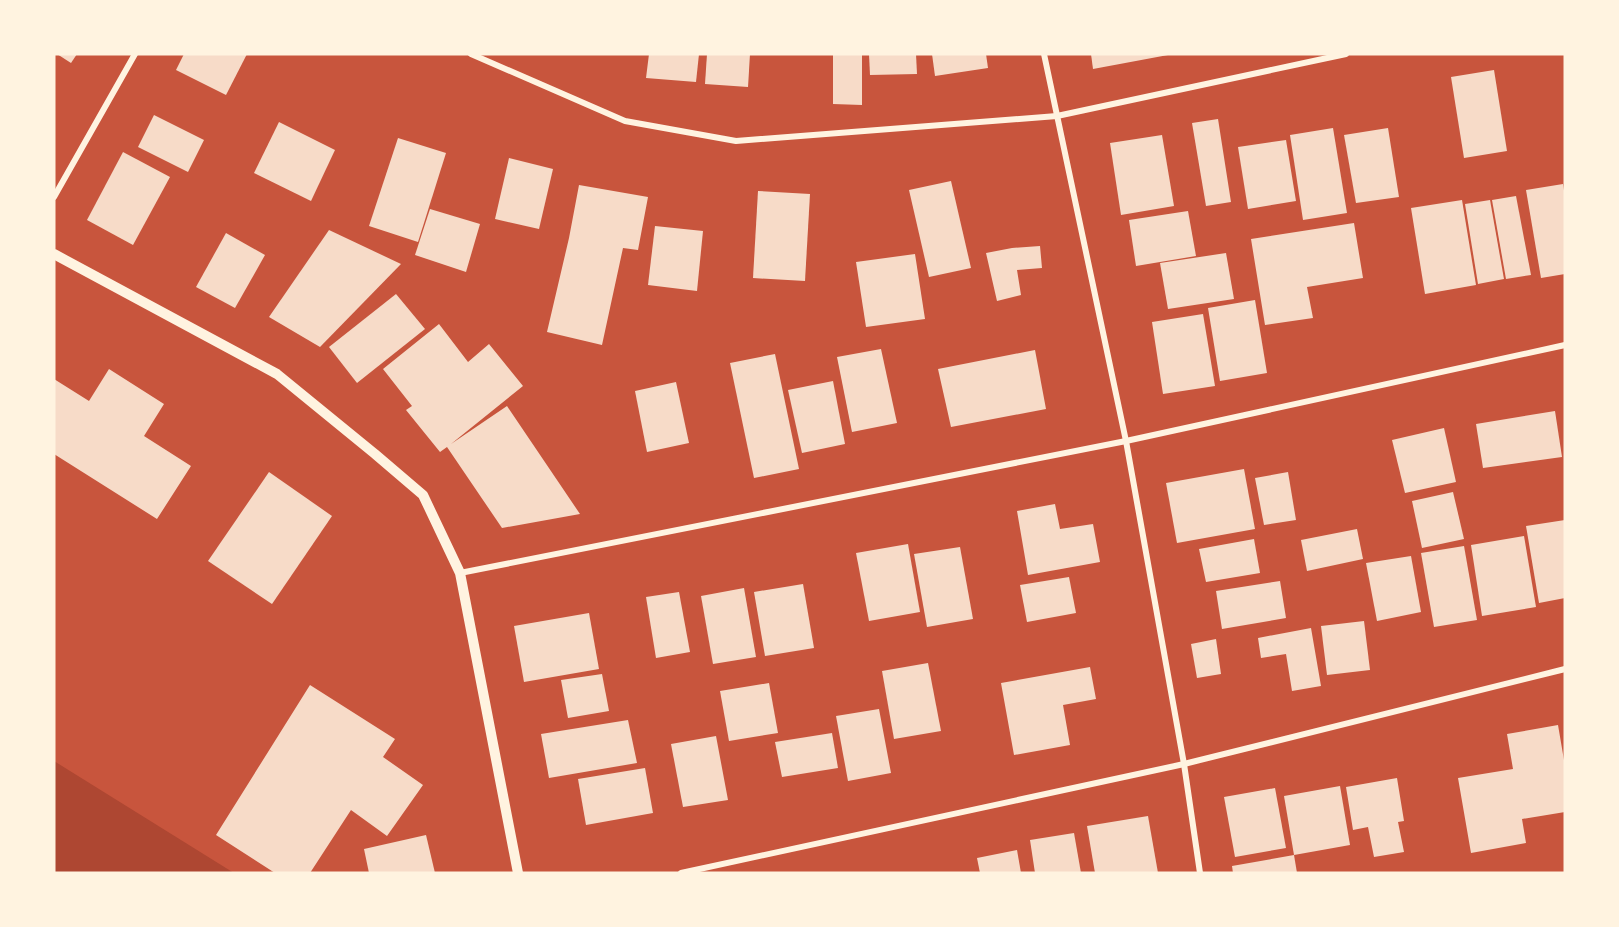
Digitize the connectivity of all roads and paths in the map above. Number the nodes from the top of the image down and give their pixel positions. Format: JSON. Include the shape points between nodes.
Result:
{"nodes":[{"id":1,"x":135,"y":54,"type":"edge"},
{"id":2,"x":471,"y":54,"type":"edge"},
{"id":3,"x":1044,"y":54,"type":"edge"},
{"id":4,"x":1346,"y":54,"type":"edge"},
{"id":5,"x":1057,"y":116,"type":"junction"},
{"id":6,"x":54,"y":197,"type":"edge"},
{"id":7,"x":54,"y":254,"type":"edge"},
{"id":8,"x":1565,"y":345,"type":"edge"},
{"id":9,"x":1126,"y":441,"type":"junction"},
{"id":10,"x":460,"y":573,"type":"junction"},
{"id":11,"x":1565,"y":669,"type":"edge"},
{"id":12,"x":1184,"y":764,"type":"junction"},
{"id":13,"x":518,"y":873,"type":"edge"},
{"id":14,"x":681,"y":873,"type":"edge"},
{"id":15,"x":1200,"y":873,"type":"edge"}],
"edges":[{"from":1,"to":6,"type":"street"},
{"from":2,"to":5,"type":"street","via":[[625,121],[736,141]]},
{"from":3,"to":5,"type":"street"},
{"from":4,"to":5,"type":"street"},
{"from":5,"to":9,"type":"street"},
{"from":7,"to":10,"type":"street","via":[[277,374],[423,495]]},
{"from":8,"to":9,"type":"street"},
{"from":9,"to":10,"type":"street"},
{"from":9,"to":12,"type":"street"},
{"from":10,"to":13,"type":"street"},
{"from":11,"to":12,"type":"street"},
{"from":12,"to":14,"type":"street"},
{"from":12,"to":15,"type":"street"}]}
